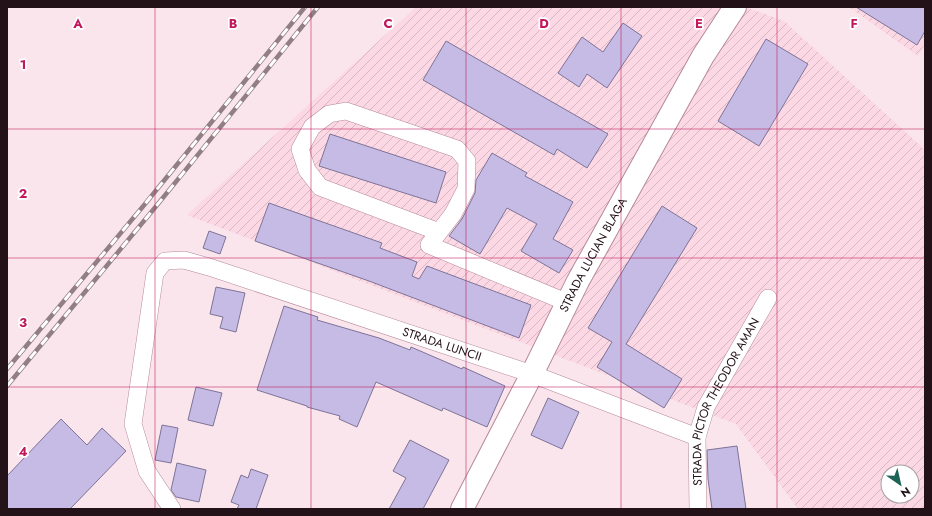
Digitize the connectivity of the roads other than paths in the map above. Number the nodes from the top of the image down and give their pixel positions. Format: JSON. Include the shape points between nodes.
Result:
{"nodes":[{"id":1,"x":735,"y":7,"type":"edge"},
{"id":2,"x":439,"y":232,"type":"junction"},
{"id":3,"x":768,"y":298,"type":"dead end"},
{"id":4,"x":566,"y":302,"type":"junction"},
{"id":5,"x":532,"y":374,"type":"junction"},
{"id":6,"x":697,"y":437,"type":"junction"},
{"id":7,"x":172,"y":509,"type":"edge"},
{"id":8,"x":462,"y":509,"type":"edge"},
{"id":9,"x":698,"y":509,"type":"edge"}],
"edges":[{"from":1,"to":4,"type":"street","name":"STRADA LUCIAN BLAGA","via":[[703,56]]},
{"from":2,"to":2,"type":"street","via":[[453,214],[466,189],[468,161],[457,149],[346,111],[329,114],[312,127],[300,149],[307,170],[320,187]]},
{"from":2,"to":4,"type":"street","via":[[429,245]]},
{"from":3,"to":6,"type":"street","name":"STRADA PICTOR THEODOR AMAN","via":[[706,407]]},
{"from":4,"to":5,"type":"street","name":"STRADA LUCIAN BLAGA"},
{"from":5,"to":6,"type":"street","name":"STRADA LUNCII"},
{"from":5,"to":7,"type":"street","name":"STRADA LUNCII","via":[[203,265],[184,260],[165,261],[155,273],[133,424],[147,472]]},
{"from":5,"to":8,"type":"street","name":"STRADA LUCIAN BLAGA"},
{"from":6,"to":9,"type":"street","name":"STRADA PICTOR THEODOR AMAN"}]}
